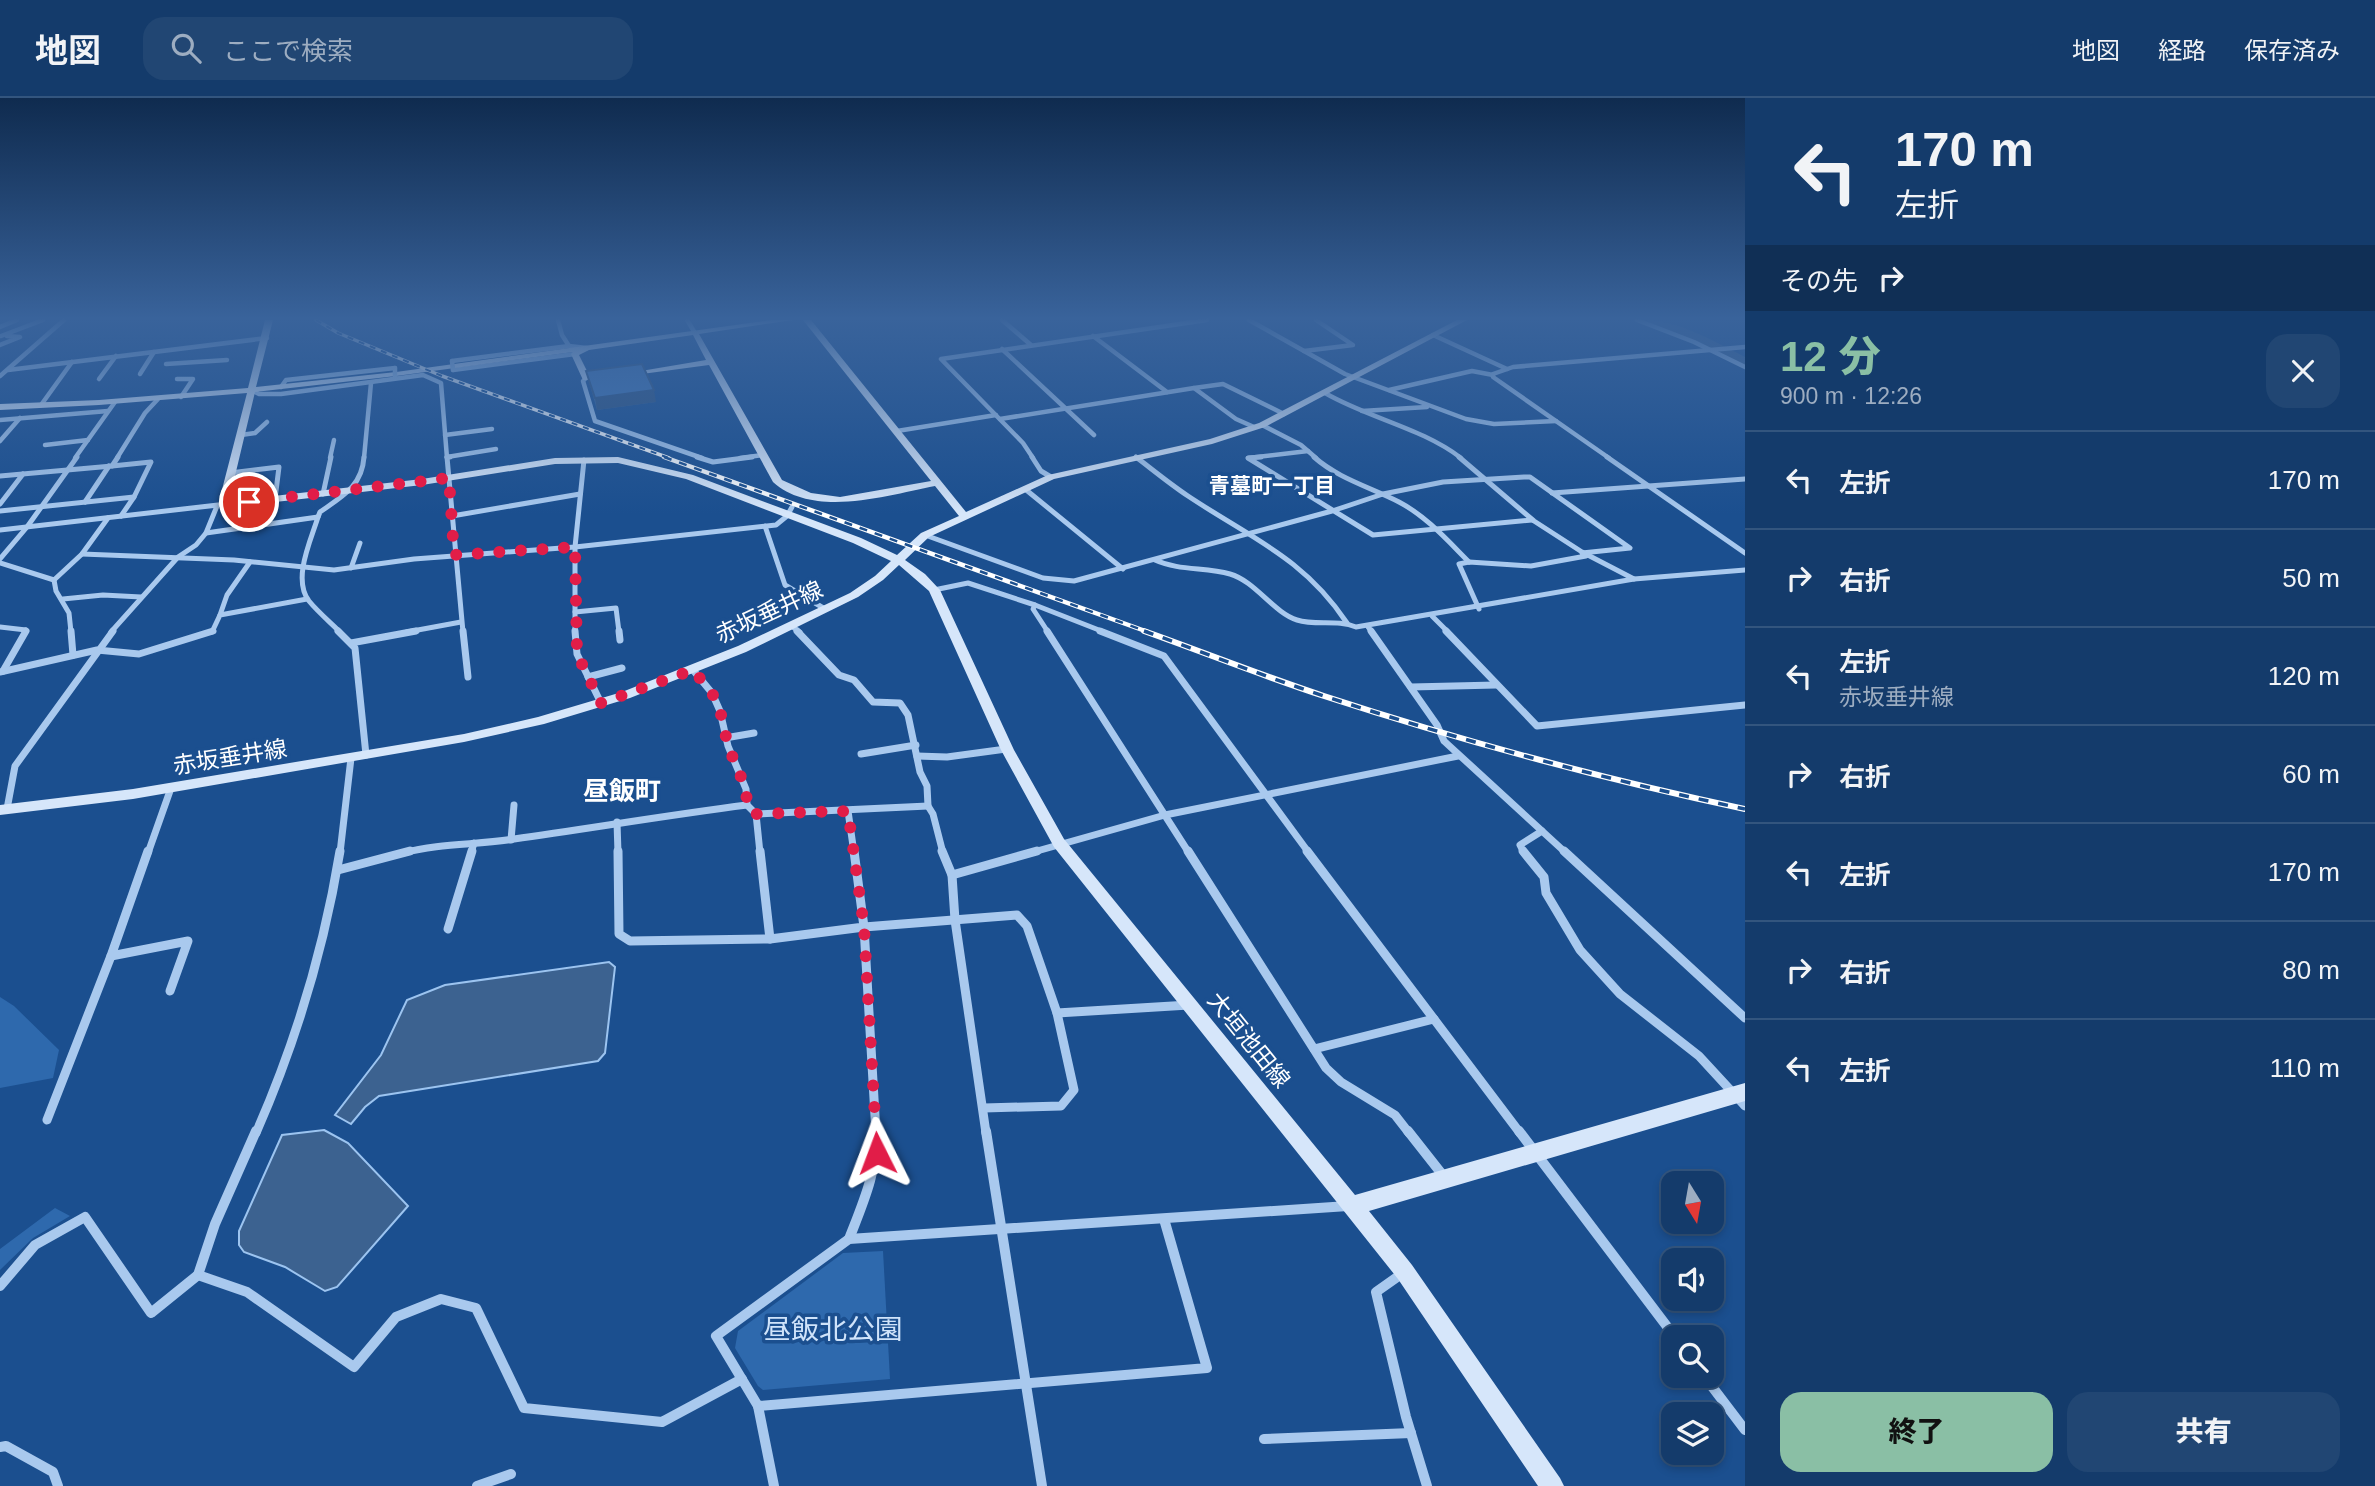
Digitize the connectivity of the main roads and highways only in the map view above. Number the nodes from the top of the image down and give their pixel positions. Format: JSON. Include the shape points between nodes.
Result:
{"nodes":[{"id":1,"x":255,"y":385,"type":"edge"},
{"id":2,"x":299,"y":385,"type":"edge"},
{"id":3,"x":723,"y":385,"type":"edge"},
{"id":4,"x":860,"y":385,"type":"edge"},
{"id":5,"x":1339,"y":385,"type":"edge"},
{"id":6,"x":253,"y":391,"type":"junction"},
{"id":7,"x":0,"y":407,"type":"edge"},
{"id":8,"x":938,"y":483,"type":"junction"},
{"id":9,"x":965,"y":517,"type":"junction"},
{"id":10,"x":900,"y":559,"type":"junction"},
{"id":11,"x":4,"y":810,"type":"edge"},
{"id":12,"x":1741,"y":1098,"type":"edge"},
{"id":13,"x":1352,"y":1206,"type":"junction"},
{"id":14,"x":1552,"y":1486,"type":"edge"}],
"edges":[{"from":1,"to":6,"type":"main road"},
{"from":2,"to":6,"type":"main road"},
{"from":3,"to":8,"type":"main road","via":[[778,482],[798,495],[840,500]]},
{"from":4,"to":8,"type":"main road"},
{"from":5,"to":9,"type":"main road","name":"赤坂垂井線","via":[[1258,426],[1212,441],[1051,477]]},
{"from":6,"to":7,"type":"main road"},
{"from":6,"to":10,"type":"main road","name":"大垣池田線","via":[[220,505],[614,460],[663,470],[789,511]]},
{"from":8,"to":9,"type":"main road"},
{"from":9,"to":10,"type":"main road","name":"赤坂垂井線","via":[[925,535]]},
{"from":10,"to":11,"type":"main road","name":"赤坂垂井線","via":[[865,589],[693,670],[539,721],[171,788]]},
{"from":10,"to":13,"type":"main road","name":"大垣池田線","via":[[933,590],[1006,749],[1059,843]]},
{"from":12,"to":13,"type":"main road"},
{"from":13,"to":14,"type":"main road","name":"大垣池田線","via":[[1405,1272]]}]}
